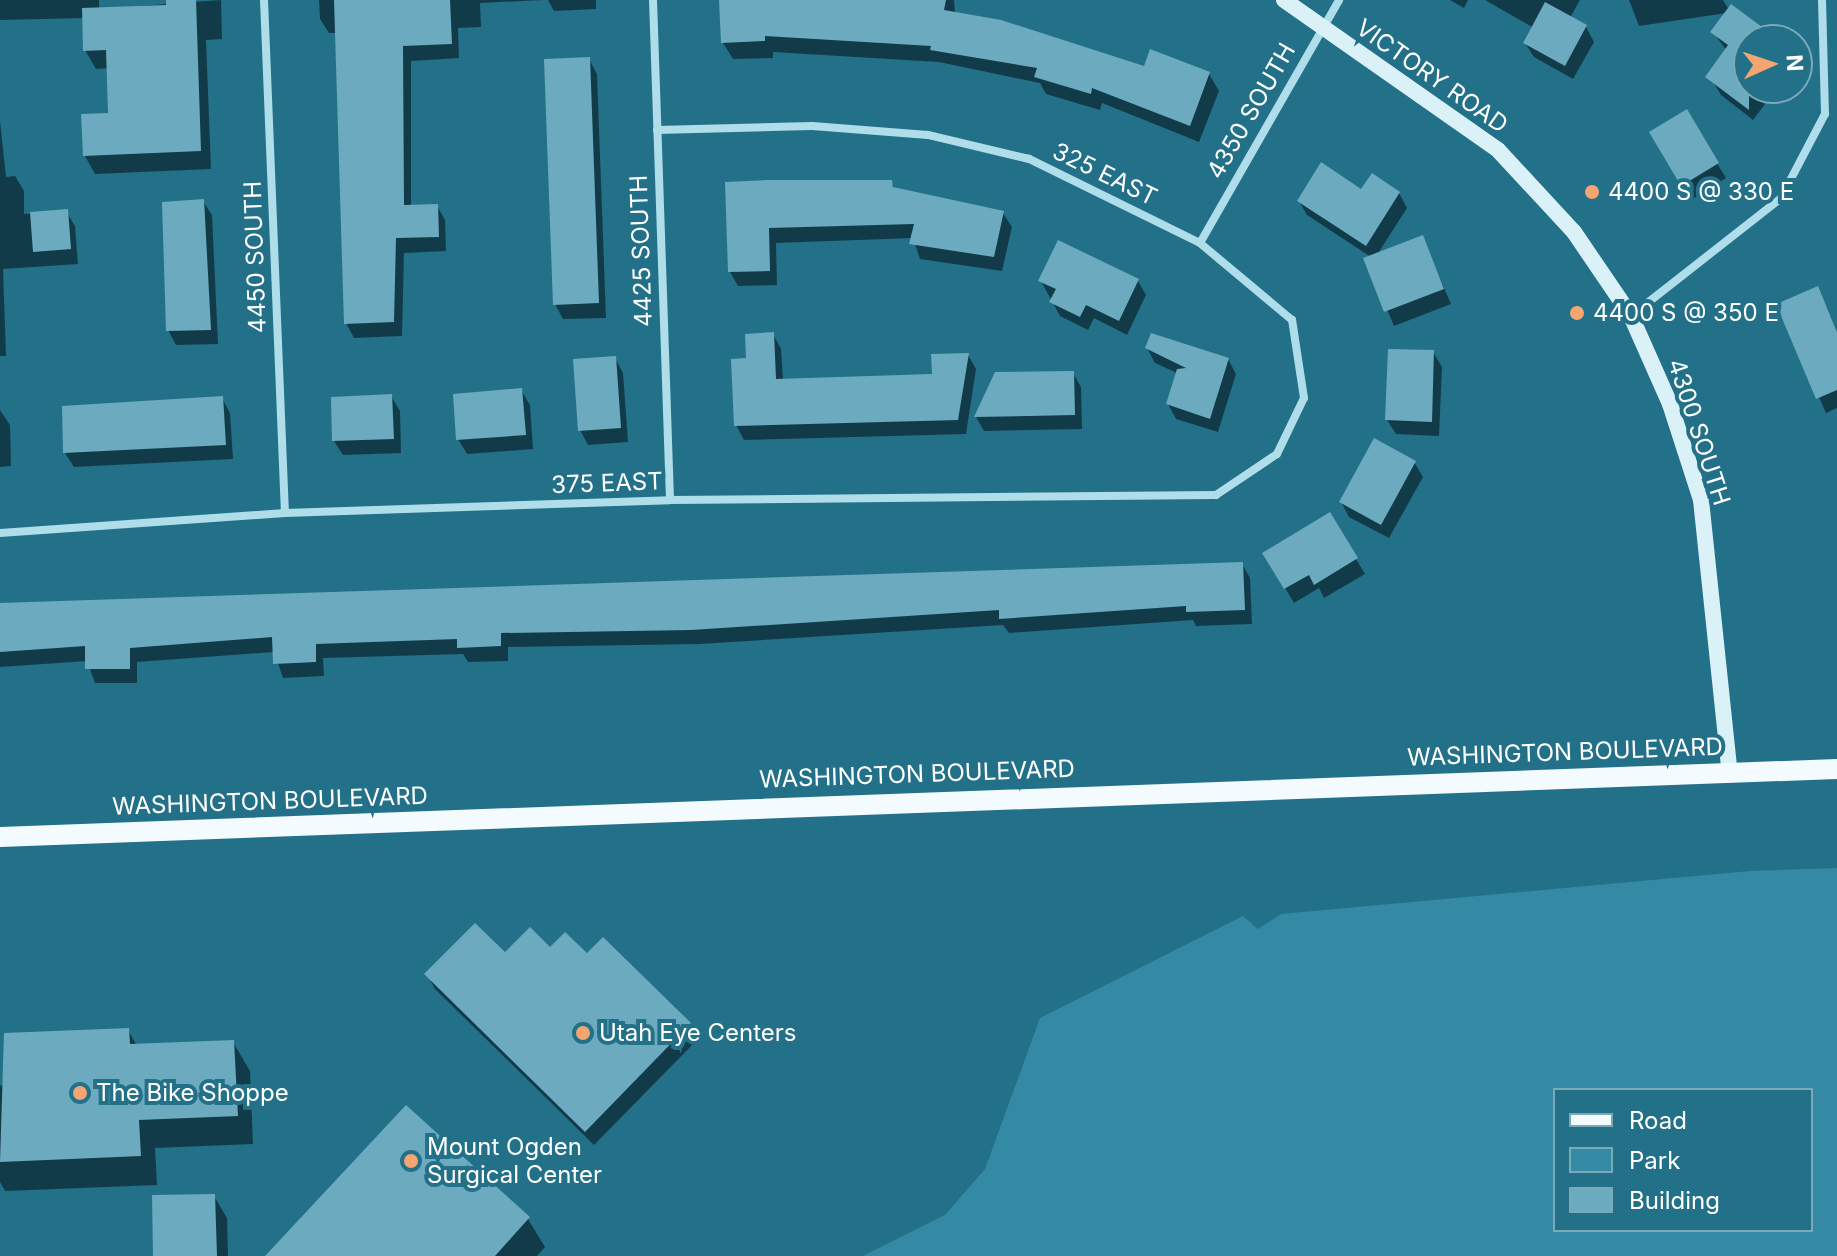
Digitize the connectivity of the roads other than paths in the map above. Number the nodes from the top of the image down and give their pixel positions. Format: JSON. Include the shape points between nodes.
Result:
{"nodes":[{"id":1,"x":264,"y":0,"type":"edge"},
{"id":2,"x":653,"y":0,"type":"edge"},
{"id":3,"x":1284,"y":0,"type":"edge"},
{"id":4,"x":1339,"y":0,"type":"edge"},
{"id":5,"x":1822,"y":0,"type":"edge"},
{"id":6,"x":1321,"y":29,"type":"junction"},
{"id":7,"x":657,"y":130,"type":"junction"},
{"id":8,"x":1200,"y":243,"type":"junction"},
{"id":9,"x":1631,"y":316,"type":"junction"},
{"id":10,"x":1216,"y":495,"type":"joint"},
{"id":11,"x":670,"y":500,"type":"junction"},
{"id":12,"x":285,"y":513,"type":"junction"},
{"id":13,"x":0,"y":533,"type":"edge"},
{"id":14,"x":1837,"y":769,"type":"edge"},
{"id":15,"x":1730,"y":774,"type":"junction"},
{"id":16,"x":0,"y":837,"type":"edge"}],
"edges":[{"from":1,"to":12,"type":"street","name":"4450 SOUTH"},
{"from":2,"to":7,"type":"street","name":"4425 SOUTH"},
{"from":3,"to":6,"type":"street","name":"VICTORY ROAD"},
{"from":4,"to":6,"type":"street","name":"4350 SOUTH"},
{"from":5,"to":9,"type":"street","via":[[1825,114],[1781,198]]},
{"from":6,"to":8,"type":"street","name":"4350 SOUTH"},
{"from":6,"to":9,"type":"street","name":"VICTORY ROAD","via":[[1498,150],[1574,232]]},
{"from":7,"to":8,"type":"street","name":"325 EAST","via":[[812,126],[928,135],[1029,159]]},
{"from":7,"to":11,"type":"street","name":"4425 SOUTH"},
{"from":8,"to":10,"type":"street","name":"325 EAST","via":[[1292,320],[1304,398],[1277,454]]},
{"from":9,"to":15,"type":"street","name":"4300 SOUTH","via":[[1670,404],[1701,500]]},
{"from":10,"to":11,"type":"street","name":"375 EAST"},
{"from":11,"to":12,"type":"street","name":"375 EAST"},
{"from":12,"to":13,"type":"street","name":"375 EAST"},
{"from":14,"to":15,"type":"main road","name":"WASHINGTON BOULEVARD"},
{"from":15,"to":16,"type":"main road","name":"WASHINGTON BOULEVARD","via":[[1210,788]]}]}
